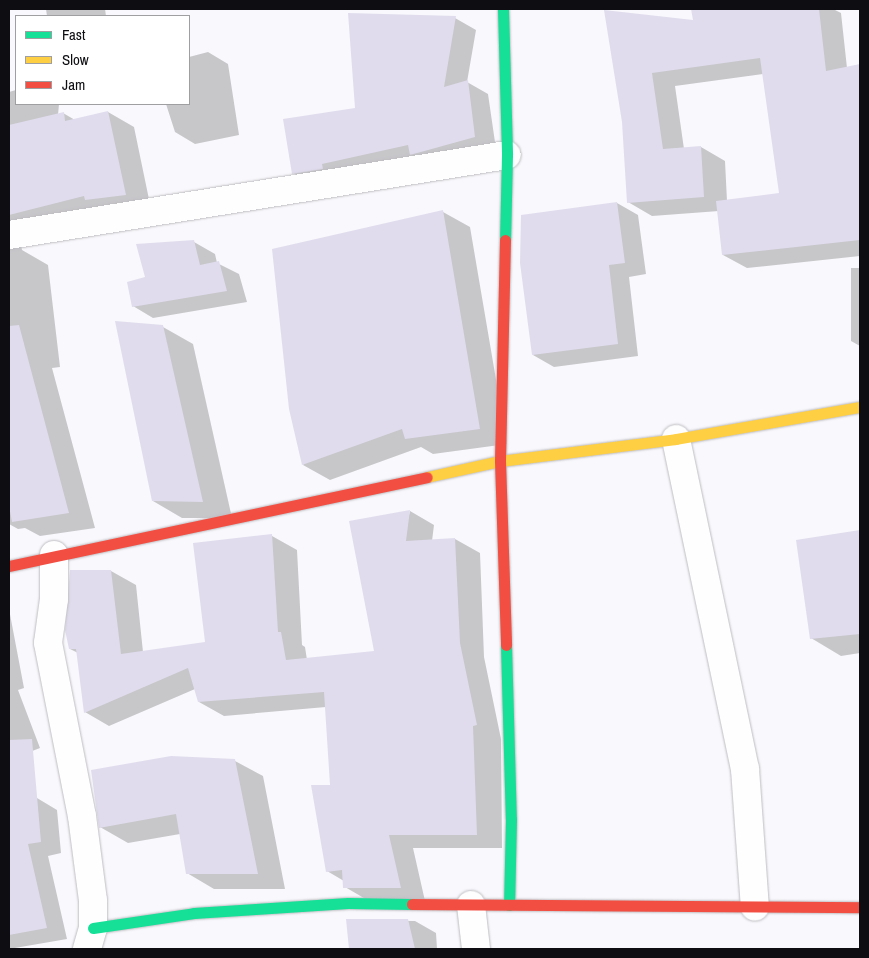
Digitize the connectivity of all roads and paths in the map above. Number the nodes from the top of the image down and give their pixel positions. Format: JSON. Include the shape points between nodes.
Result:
{"nodes":[{"id":1,"x":503,"y":9,"type":"edge"},
{"id":2,"x":507,"y":155,"type":"junction"},
{"id":3,"x":9,"y":235,"type":"edge"},
{"id":4,"x":860,"y":407,"type":"edge"},
{"id":5,"x":676,"y":439,"type":"junction"},
{"id":6,"x":500,"y":461,"type":"junction"},
{"id":7,"x":54,"y":556,"type":"junction"},
{"id":8,"x":9,"y":566,"type":"edge"},
{"id":9,"x":471,"y":905,"type":"junction"},
{"id":10,"x":509,"y":905,"type":"junction"},
{"id":11,"x":755,"y":907,"type":"junction"},
{"id":12,"x":860,"y":907,"type":"edge"},
{"id":13,"x":90,"y":938,"type":"edge"},
{"id":14,"x":476,"y":949,"type":"edge"}],
"edges":[{"from":1,"to":2,"type":"street"},
{"from":2,"to":3,"type":"street"},
{"from":2,"to":6,"type":"street"},
{"from":4,"to":5,"type":"street"},
{"from":5,"to":6,"type":"street"},
{"from":5,"to":11,"type":"street","via":[[745,769]]},
{"from":6,"to":7,"type":"street"},
{"from":6,"to":10,"type":"street","via":[[511,819]]},
{"from":7,"to":8,"type":"street"},
{"from":7,"to":13,"type":"street","via":[[54,599],[48,643],[82,816]]},
{"from":9,"to":10,"type":"street"},
{"from":9,"to":13,"type":"street","via":[[348,903],[194,913]]},
{"from":9,"to":14,"type":"street"},
{"from":10,"to":11,"type":"street"},
{"from":11,"to":12,"type":"street"}]}
